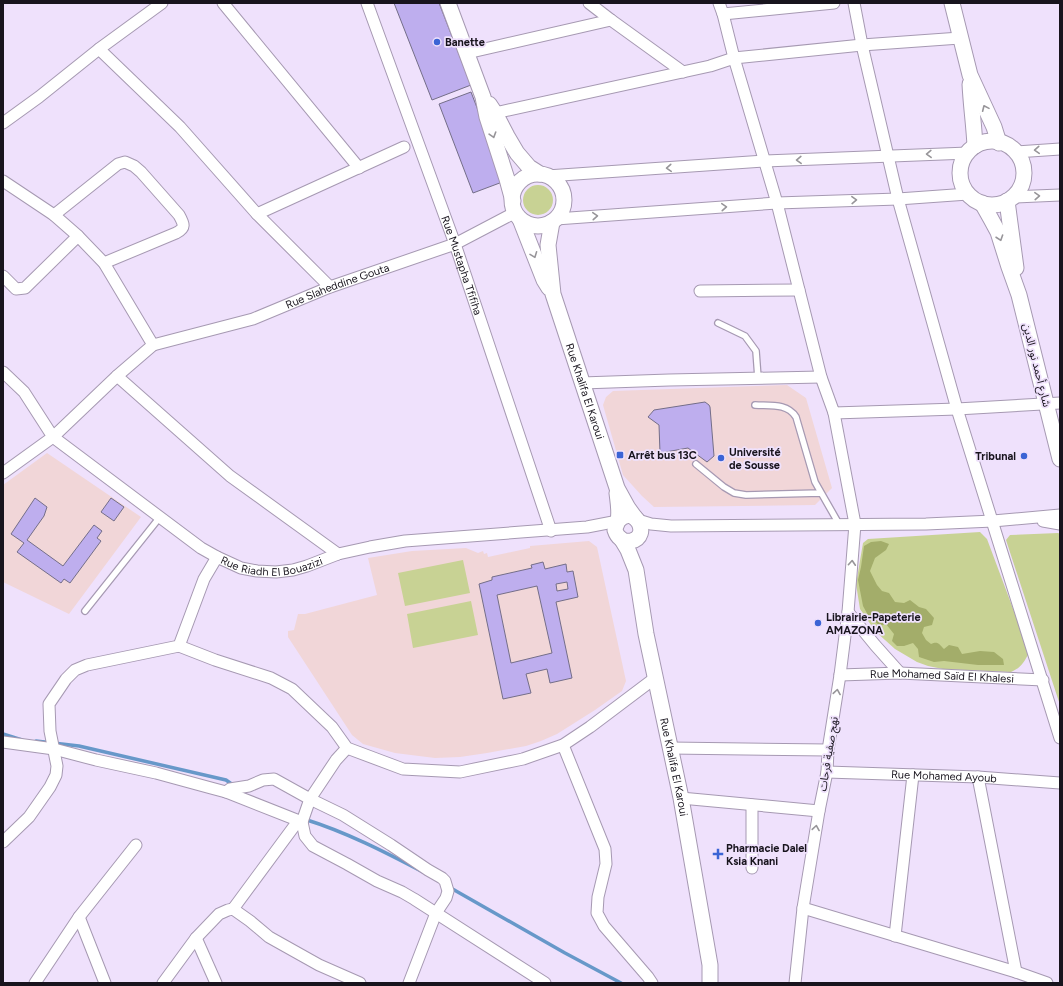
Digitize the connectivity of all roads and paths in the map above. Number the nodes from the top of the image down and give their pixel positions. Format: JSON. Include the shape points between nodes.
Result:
{"nodes":[{"id":1,"x":162,"y":3,"type":"edge"},
{"id":2,"x":223,"y":3,"type":"edge"},
{"id":3,"x":367,"y":3,"type":"edge"},
{"id":4,"x":448,"y":3,"type":"edge"},
{"id":5,"x":589,"y":3,"type":"edge"},
{"id":6,"x":719,"y":3,"type":"edge"},
{"id":7,"x":834,"y":3,"type":"edge"},
{"id":8,"x":854,"y":3,"type":"edge"},
{"id":9,"x":952,"y":3,"type":"edge"},
{"id":10,"x":723,"y":14,"type":"junction"},
{"id":11,"x":611,"y":20,"type":"junction"},
{"id":12,"x":960,"y":38,"type":"junction"},
{"id":13,"x":862,"y":46,"type":"junction"},
{"id":14,"x":99,"y":49,"type":"junction"},
{"id":15,"x":467,"y":53,"type":"junction"},
{"id":16,"x":734,"y":58,"type":"junction"},
{"id":17,"x":683,"y":72,"type":"junction"},
{"id":18,"x":970,"y":74,"type":"junction"},
{"id":19,"x":483,"y":97,"type":"junction"},
{"id":20,"x":495,"y":113,"type":"junction"},
{"id":21,"x":3,"y":123,"type":"edge"},
{"id":22,"x":999,"y":142,"type":"junction"},
{"id":23,"x":404,"y":147,"type":"dead end"},
{"id":24,"x":972,"y":149,"type":"junction"},
{"id":25,"x":1060,"y":149,"type":"edge"},
{"id":26,"x":1015,"y":152,"type":"junction"},
{"id":27,"x":888,"y":156,"type":"junction"},
{"id":28,"x":765,"y":161,"type":"junction"},
{"id":29,"x":359,"y":168,"type":"junction"},
{"id":30,"x":543,"y":175,"type":"junction"},
{"id":31,"x":4,"y":183,"type":"edge"},
{"id":32,"x":968,"y":194,"type":"junction"},
{"id":33,"x":1060,"y":195,"type":"edge"},
{"id":34,"x":898,"y":199,"type":"junction"},
{"id":35,"x":1010,"y":199,"type":"junction"},
{"id":36,"x":777,"y":203,"type":"junction"},
{"id":37,"x":982,"y":203,"type":"junction"},
{"id":38,"x":516,"y":211,"type":"junction"},
{"id":39,"x":256,"y":214,"type":"junction"},
{"id":40,"x":54,"y":215,"type":"junction"},
{"id":41,"x":554,"y":221,"type":"junction"},
{"id":42,"x":78,"y":236,"type":"junction"},
{"id":43,"x":455,"y":244,"type":"junction"},
{"id":44,"x":104,"y":263,"type":"junction"},
{"id":45,"x":3,"y":276,"type":"edge"},
{"id":46,"x":330,"y":287,"type":"junction"},
{"id":47,"x":799,"y":290,"type":"junction"},
{"id":48,"x":700,"y":291,"type":"dead end"},
{"id":49,"x":553,"y":294,"type":"junction"},
{"id":50,"x":1019,"y":295,"type":"junction"},
{"id":51,"x":718,"y":323,"type":"dead end"},
{"id":52,"x":153,"y":345,"type":"junction"},
{"id":53,"x":3,"y":372,"type":"edge"},
{"id":54,"x":117,"y":376,"type":"junction"},
{"id":55,"x":821,"y":377,"type":"junction"},
{"id":56,"x":758,"y":378,"type":"junction"},
{"id":57,"x":582,"y":384,"type":"junction"},
{"id":58,"x":1053,"y":403,"type":"edge"},
{"id":59,"x":755,"y":405,"type":"dead end"},
{"id":60,"x":957,"y":409,"type":"junction"},
{"id":61,"x":834,"y":413,"type":"junction"},
{"id":62,"x":53,"y":437,"type":"junction"},
{"id":63,"x":1060,"y":459,"type":"edge"},
{"id":64,"x":696,"y":464,"type":"dead end"},
{"id":65,"x":3,"y":473,"type":"edge"},
{"id":66,"x":617,"y":488,"type":"junction"},
{"id":67,"x":822,"y":493,"type":"junction"},
{"id":68,"x":1060,"y":515,"type":"edge"},
{"id":69,"x":160,"y":517,"type":"junction"},
{"id":70,"x":1030,"y":518,"type":"junction"},
{"id":71,"x":618,"y":521,"type":"junction"},
{"id":72,"x":993,"y":521,"type":"junction"},
{"id":73,"x":638,"y":524,"type":"junction"},
{"id":74,"x":839,"y":524,"type":"junction"},
{"id":75,"x":855,"y":524,"type":"junction"},
{"id":76,"x":1060,"y":524,"type":"edge"},
{"id":77,"x":586,"y":527,"type":"junction"},
{"id":78,"x":551,"y":531,"type":"junction"},
{"id":79,"x":620,"y":539,"type":"junction"},
{"id":80,"x":338,"y":554,"type":"junction"},
{"id":81,"x":217,"y":557,"type":"junction"},
{"id":82,"x":636,"y":570,"type":"junction"},
{"id":83,"x":85,"y":611,"type":"dead end"},
{"id":84,"x":848,"y":612,"type":"junction"},
{"id":85,"x":180,"y":646,"type":"junction"},
{"id":86,"x":900,"y":674,"type":"junction"},
{"id":87,"x":840,"y":675,"type":"junction"},
{"id":88,"x":655,"y":678,"type":"junction"},
{"id":89,"x":1043,"y":680,"type":"junction"},
{"id":90,"x":1060,"y":738,"type":"edge"},
{"id":91,"x":3,"y":742,"type":"edge"},
{"id":92,"x":563,"y":745,"type":"junction"},
{"id":93,"x":347,"y":748,"type":"junction"},
{"id":94,"x":670,"y":748,"type":"junction"},
{"id":95,"x":54,"y":749,"type":"junction"},
{"id":96,"x":828,"y":750,"type":"junction"},
{"id":97,"x":827,"y":772,"type":"junction"},
{"id":98,"x":913,"y":775,"type":"junction"},
{"id":99,"x":978,"y":777,"type":"junction"},
{"id":100,"x":1060,"y":783,"type":"edge"},
{"id":101,"x":226,"y":792,"type":"junction"},
{"id":102,"x":681,"y":798,"type":"junction"},
{"id":103,"x":310,"y":799,"type":"junction"},
{"id":104,"x":752,"y":805,"type":"junction"},
{"id":105,"x":818,"y":811,"type":"junction"},
{"id":106,"x":300,"y":822,"type":"junction"},
{"id":107,"x":3,"y":842,"type":"edge"},
{"id":108,"x":136,"y":845,"type":"dead end"},
{"id":109,"x":752,"y":868,"type":"dead end"},
{"id":110,"x":803,"y":908,"type":"junction"},
{"id":111,"x":233,"y":909,"type":"junction"},
{"id":112,"x":436,"y":913,"type":"junction"},
{"id":113,"x":79,"y":918,"type":"junction"},
{"id":114,"x":895,"y":936,"type":"junction"},
{"id":115,"x":196,"y":938,"type":"junction"},
{"id":116,"x":710,"y":964,"type":"junction"},
{"id":117,"x":1016,"y":972,"type":"junction"},
{"id":118,"x":35,"y":983,"type":"edge"},
{"id":119,"x":105,"y":983,"type":"edge"},
{"id":120,"x":163,"y":983,"type":"edge"},
{"id":121,"x":216,"y":983,"type":"edge"},
{"id":122,"x":360,"y":983,"type":"edge"},
{"id":123,"x":409,"y":983,"type":"edge"},
{"id":124,"x":545,"y":983,"type":"edge"},
{"id":125,"x":652,"y":983,"type":"edge"},
{"id":126,"x":710,"y":983,"type":"edge"},
{"id":127,"x":719,"y":983,"type":"edge"},
{"id":128,"x":795,"y":983,"type":"edge"},
{"id":129,"x":1047,"y":983,"type":"edge"}],
"edges":[{"from":1,"to":14,"type":"street"},
{"from":2,"to":29,"type":"street"},
{"from":3,"to":43,"type":"street","name":"Rue Mustapha Tfifiha"},
{"from":4,"to":15,"type":"main road"},
{"from":5,"to":11,"type":"street"},
{"from":6,"to":10,"type":"street","name":"نهج صفية فرحات"},
{"from":7,"to":10,"type":"street"},
{"from":8,"to":13,"type":"street"},
{"from":9,"to":12,"type":"main road"},
{"from":10,"to":16,"type":"street","name":"نهج صفية فرحات"},
{"from":11,"to":15,"type":"street"},
{"from":11,"to":17,"type":"street"},
{"from":12,"to":13,"type":"street"},
{"from":12,"to":18,"type":"main road"},
{"from":13,"to":16,"type":"street"},
{"from":13,"to":27,"type":"street"},
{"from":14,"to":21,"type":"street"},
{"from":14,"to":39,"type":"street","via":[[180,127]]},
{"from":15,"to":19,"type":"main road"},
{"from":16,"to":17,"type":"street"},
{"from":16,"to":28,"type":"street","name":"نهج صفية فرحات"},
{"from":17,"to":20,"type":"street"},
{"from":22,"to":18,"type":"main road","one_way":true},
{"from":18,"to":24,"type":"main road","via":[[970,99],[975,129]]},
{"from":19,"to":20,"type":"main road"},
{"from":19,"to":38,"type":"main road","name":"Rue Khalifa El Karoui","one_way":true},
{"from":20,"to":30,"type":"main road","via":[[517,153],[529,167]]},
{"from":22,"to":24,"type":"main road","via":[[987,142]]},
{"from":22,"to":26,"type":"main road"},
{"from":23,"to":29,"type":"street"},
{"from":24,"to":27,"type":"street","one_way":true},
{"from":24,"to":32,"type":"main road","via":[[962,164],[960,177]]},
{"from":25,"to":26,"type":"street","one_way":true},
{"from":26,"to":35,"type":"main road","via":[[1022,162],[1024,175],[1020,187]]},
{"from":27,"to":28,"type":"street","one_way":true},
{"from":27,"to":34,"type":"street"},
{"from":28,"to":30,"type":"street","one_way":true},
{"from":28,"to":36,"type":"street","name":"نهج صفية فرحات"},
{"from":29,"to":39,"type":"street"},
{"from":30,"to":38,"type":"main road","via":[[531,175],[518,185],[514,193]]},
{"from":30,"to":41,"type":"main road","via":[[554,180],[564,195],[563,208]]},
{"from":31,"to":40,"type":"street"},
{"from":32,"to":34,"type":"street"},
{"from":32,"to":37,"type":"main road"},
{"from":35,"to":33,"type":"street","one_way":true},
{"from":36,"to":34,"type":"street","one_way":true},
{"from":34,"to":60,"type":"street"},
{"from":35,"to":37,"type":"main road","via":[[995,205]]},
{"from":35,"to":50,"type":"main road"},
{"from":41,"to":36,"type":"street","one_way":true},
{"from":36,"to":47,"type":"street","name":"نهج صفية فرحات"},
{"from":37,"to":50,"type":"main road","one_way":true,"via":[[998,232]]},
{"from":38,"to":41,"type":"main road","via":[[527,223],[536,226],[544,226]]},
{"from":38,"to":43,"type":"street","name":"Rue Slaheddine Gouta"},
{"from":38,"to":49,"type":"main road","name":"Rue Khalifa El Karoui","one_way":true,"via":[[544,280]]},
{"from":39,"to":46,"type":"street"},
{"from":40,"to":42,"type":"street"},
{"from":40,"to":44,"type":"street","via":[[118,164],[129,163],[141,172],[179,215],[184,222],[183,227],[176,233]]},
{"from":41,"to":49,"type":"main road","name":"Rue Khalifa El Karoui","via":[[548,245]]},
{"from":42,"to":44,"type":"street"},
{"from":42,"to":45,"type":"street","via":[[25,288],[16,289]]},
{"from":43,"to":46,"type":"street","name":"Rue Slaheddine Gouta"},
{"from":43,"to":78,"type":"street","name":"Rue Mustapha Tfifiha"},
{"from":44,"to":52,"type":"street"},
{"from":46,"to":52,"type":"street","name":"Rue Slaheddine Gouta","via":[[253,319]]},
{"from":47,"to":48,"type":"street"},
{"from":47,"to":55,"type":"street","name":"نهج صفية فرحات"},
{"from":49,"to":57,"type":"main road","name":"Rue Khalifa El Karoui"},
{"from":50,"to":58,"type":"main road","name":"شارع أحمد نور الدين"},
{"from":51,"to":56,"type":"lane","via":[[745,336],[749,341],[756,351]]},
{"from":52,"to":54,"type":"street"},
{"from":53,"to":62,"type":"street","via":[[24,392]]},
{"from":54,"to":62,"type":"street"},
{"from":54,"to":80,"type":"street","via":[[230,476]]},
{"from":55,"to":56,"type":"street"},
{"from":55,"to":61,"type":"street","name":"نهج صفية فرحات"},
{"from":56,"to":57,"type":"street"},
{"from":57,"to":66,"type":"main road","name":"Rue Khalifa El Karoui"},
{"from":58,"to":60,"type":"street"},
{"from":58,"to":63,"type":"main road","name":"شارع أحمد نور الدين"},
{"from":59,"to":67,"type":"lane","via":[[785,407],[793,412],[815,482]]},
{"from":60,"to":61,"type":"street"},
{"from":60,"to":72,"type":"street"},
{"from":61,"to":75,"type":"street","name":"نهج صفية فرحات"},
{"from":62,"to":65,"type":"street"},
{"from":62,"to":69,"type":"street"},
{"from":64,"to":67,"type":"lane","via":[[734,493]]},
{"from":66,"to":71,"type":"main road","name":"Rue Khalifa El Karoui"},
{"from":66,"to":73,"type":"main road","name":"Rue Khalifa El Karoui"},
{"from":67,"to":74,"type":"lane"},
{"from":68,"to":70,"type":"street"},
{"from":69,"to":81,"type":"street"},
{"from":69,"to":83,"type":"lane"},
{"from":70,"to":72,"type":"street"},
{"from":70,"to":76,"type":"street"},
{"from":71,"to":73,"type":"main road","via":[[628,516],[633,517]]},
{"from":71,"to":77,"type":"street","name":"Rue Riadh El Bouazizi"},
{"from":71,"to":79,"type":"main road","via":[[615,530]]},
{"from":72,"to":75,"type":"street"},
{"from":72,"to":89,"type":"street"},
{"from":73,"to":74,"type":"street","via":[[651,530],[671,526]]},
{"from":73,"to":79,"type":"main road","via":[[634,540],[626,542]]},
{"from":73,"to":82,"type":"main road","name":"Rue Khalifa El Karoui"},
{"from":74,"to":75,"type":"street"},
{"from":84,"to":75,"type":"street","name":"نهج صفية فرحات","one_way":true},
{"from":77,"to":78,"type":"street","name":"Rue Riadh El Bouazizi"},
{"from":77,"to":79,"type":"street","name":"Rue Riadh El Bouazizi","via":[[603,530]]},
{"from":78,"to":80,"type":"street","name":"Rue Riadh El Bouazizi","via":[[406,541]]},
{"from":79,"to":82,"type":"main road","name":"Rue Khalifa El Karoui","via":[[628,550]]},
{"from":80,"to":81,"type":"street","name":"Rue Riadh El Bouazizi","via":[[307,566],[276,572],[241,568]]},
{"from":81,"to":85,"type":"street","name":"Rue Riadh El Bouazizi","via":[[204,579]]},
{"from":82,"to":88,"type":"main road","name":"Rue Khalifa El Karoui"},
{"from":84,"to":86,"type":"street"},
{"from":84,"to":87,"type":"street","name":"نهج صفية فرحات"},
{"from":85,"to":93,"type":"street","via":[[271,678],[292,689],[332,727]]},
{"from":85,"to":95,"type":"street","via":[[87,665],[75,670],[49,704]]},
{"from":86,"to":87,"type":"street","name":"Rue Mohamed Saïd El Khalesi"},
{"from":86,"to":89,"type":"street","name":"Rue Mohamed Saïd El Khalesi"},
{"from":96,"to":87,"type":"street","name":"نهج صفية فرحات","one_way":true},
{"from":88,"to":92,"type":"street"},
{"from":88,"to":94,"type":"main road","name":"Rue Khalifa El Karoui"},
{"from":89,"to":90,"type":"street"},
{"from":91,"to":95,"type":"street"},
{"from":92,"to":93,"type":"street","via":[[523,759],[460,772],[403,769]]},
{"from":92,"to":125,"type":"street","via":[[605,849],[606,864],[597,913],[604,926]]},
{"from":93,"to":103,"type":"street"},
{"from":94,"to":96,"type":"street"},
{"from":94,"to":102,"type":"main road","name":"Rue Khalifa El Karoui"},
{"from":95,"to":101,"type":"street"},
{"from":95,"to":107,"type":"street","via":[[57,766],[50,787],[28,817]]},
{"from":96,"to":97,"type":"street","name":"نهج صفية فرحات"},
{"from":97,"to":98,"type":"street","name":"Rue Mohamed Ayoub"},
{"from":97,"to":105,"type":"street","name":"نهج صفية فرحات"},
{"from":98,"to":99,"type":"street","name":"Rue Mohamed Ayoub"},
{"from":98,"to":114,"type":"street"},
{"from":99,"to":100,"type":"street","name":"Rue Mohamed Ayoub"},
{"from":99,"to":117,"type":"street"},
{"from":101,"to":103,"type":"street","via":[[274,779]]},
{"from":101,"to":106,"type":"street"},
{"from":102,"to":104,"type":"street"},
{"from":102,"to":116,"type":"main road","name":"Rue Khalifa El Karoui"},
{"from":103,"to":106,"type":"street"},
{"from":103,"to":112,"type":"street","via":[[342,815],[442,878],[448,891]]},
{"from":104,"to":105,"type":"street"},
{"from":104,"to":109,"type":"street"},
{"from":110,"to":105,"type":"street","name":"نهج صفية فرحات","one_way":true},
{"from":106,"to":111,"type":"street"},
{"from":106,"to":112,"type":"street","via":[[305,836],[313,846],[402,892]]},
{"from":108,"to":113,"type":"street"},
{"from":110,"to":114,"type":"street"},
{"from":110,"to":128,"type":"street","name":"نهج صفية فرحات"},
{"from":111,"to":115,"type":"street","via":[[219,914]]},
{"from":111,"to":122,"type":"street","via":[[269,937],[319,965]]},
{"from":112,"to":123,"type":"street"},
{"from":112,"to":124,"type":"street"},
{"from":113,"to":118,"type":"street"},
{"from":113,"to":119,"type":"street"},
{"from":114,"to":117,"type":"street"},
{"from":115,"to":120,"type":"street"},
{"from":115,"to":121,"type":"street"},
{"from":116,"to":126,"type":"main road","name":"Rue Khalifa El Karoui"},
{"from":116,"to":127,"type":"main road","name":"Rue Khalifa El Karoui"},
{"from":117,"to":129,"type":"street"}]}
